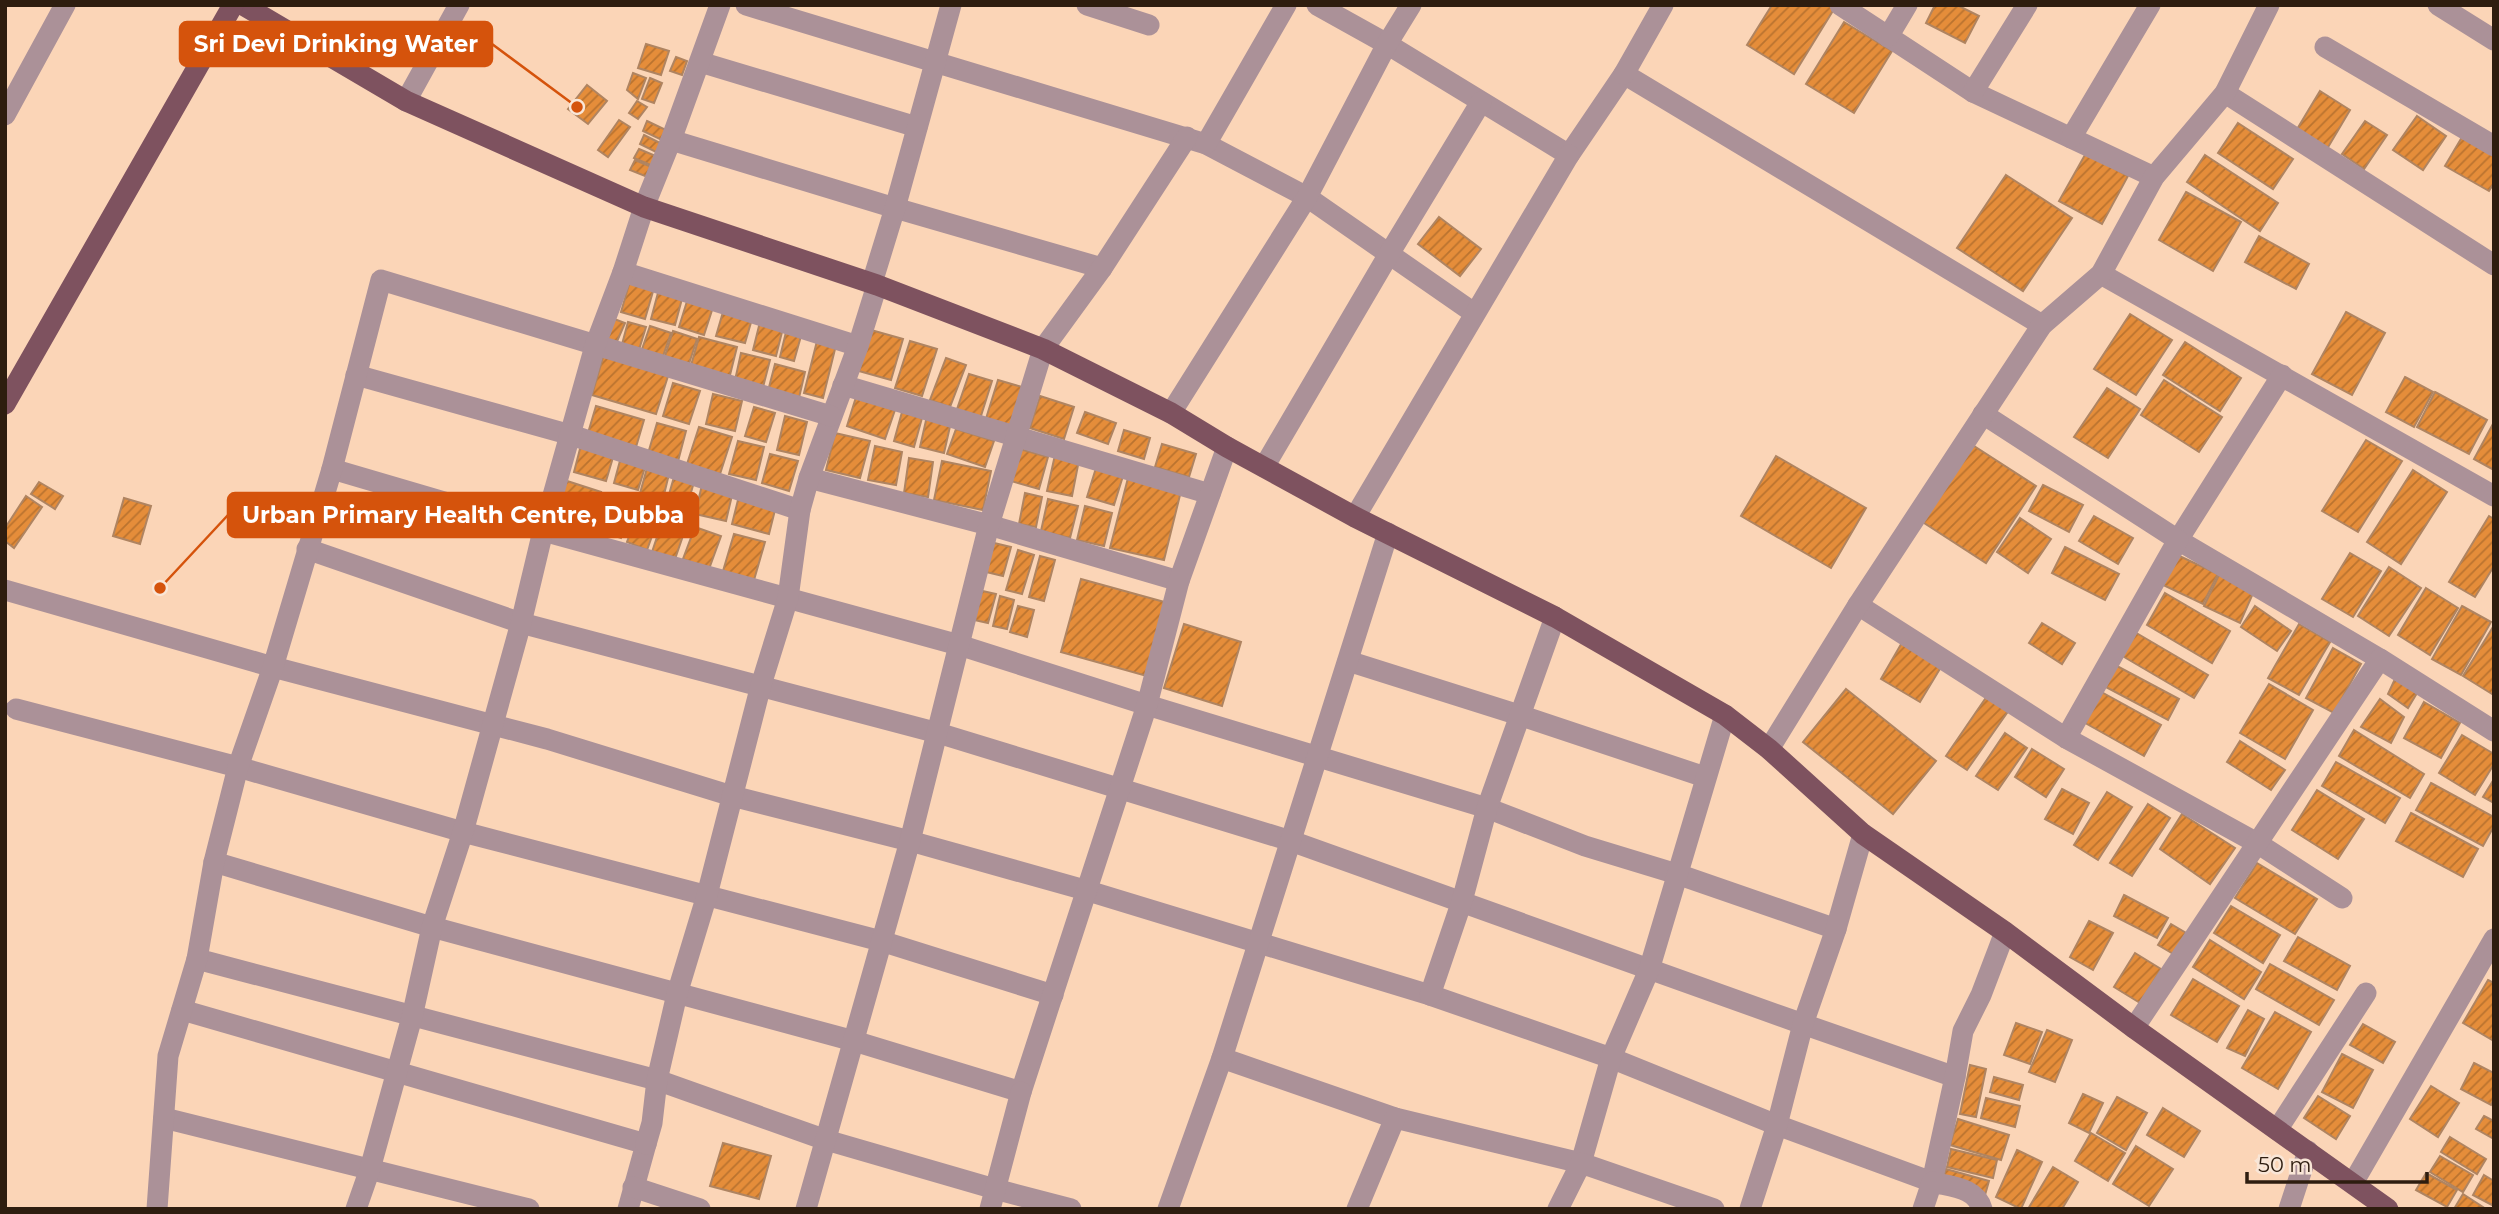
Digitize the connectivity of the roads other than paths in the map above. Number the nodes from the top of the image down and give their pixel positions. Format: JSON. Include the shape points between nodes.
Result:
{"nodes":[{"id":1,"x":65,"y":5,"type":"edge"},
{"id":2,"x":233,"y":5,"type":"edge"},
{"id":3,"x":243,"y":5,"type":"edge"},
{"id":4,"x":459,"y":5,"type":"edge"},
{"id":5,"x":720,"y":5,"type":"edge"},
{"id":6,"x":746,"y":5,"type":"edge"},
{"id":7,"x":951,"y":5,"type":"edge"},
{"id":8,"x":1087,"y":5,"type":"edge"},
{"id":9,"x":1286,"y":5,"type":"edge"},
{"id":10,"x":1317,"y":5,"type":"edge"},
{"id":11,"x":1411,"y":5,"type":"edge"},
{"id":12,"x":1663,"y":5,"type":"edge"},
{"id":13,"x":1840,"y":5,"type":"edge"},
{"id":14,"x":1907,"y":5,"type":"edge"},
{"id":15,"x":2027,"y":5,"type":"edge"},
{"id":16,"x":2150,"y":5,"type":"edge"},
{"id":17,"x":2269,"y":5,"type":"edge"},
{"id":18,"x":2438,"y":5,"type":"edge"},
{"id":19,"x":268,"y":12,"type":"edge"},
{"id":20,"x":1149,"y":25,"type":"dead end"},
{"id":21,"x":1888,"y":37,"type":"junction"},
{"id":22,"x":2494,"y":40,"type":"edge"},
{"id":23,"x":1387,"y":44,"type":"junction"},
{"id":24,"x":2325,"y":47,"type":"dead end"},
{"id":25,"x":935,"y":61,"type":"junction"},
{"id":26,"x":699,"y":62,"type":"junction"},
{"id":27,"x":1624,"y":74,"type":"junction"},
{"id":28,"x":1973,"y":92,"type":"junction"},
{"id":29,"x":2225,"y":93,"type":"junction"},
{"id":30,"x":407,"y":101,"type":"junction"},
{"id":31,"x":1481,"y":102,"type":"junction"},
{"id":32,"x":5,"y":115,"type":"edge"},
{"id":33,"x":917,"y":127,"type":"junction"},
{"id":34,"x":2490,"y":136,"type":"edge"},
{"id":35,"x":2071,"y":138,"type":"junction"},
{"id":36,"x":671,"y":140,"type":"junction"},
{"id":37,"x":1197,"y":141,"type":"junction"},
{"id":38,"x":1569,"y":155,"type":"junction"},
{"id":39,"x":2154,"y":177,"type":"junction"},
{"id":40,"x":1307,"y":197,"type":"junction"},
{"id":41,"x":644,"y":206,"type":"junction"},
{"id":42,"x":895,"y":208,"type":"junction"},
{"id":43,"x":1389,"y":254,"type":"junction"},
{"id":44,"x":2494,"y":265,"type":"edge"},
{"id":45,"x":1102,"y":268,"type":"junction"},
{"id":46,"x":623,"y":272,"type":"junction"},
{"id":47,"x":2101,"y":274,"type":"junction"},
{"id":48,"x":875,"y":284,"type":"junction"},
{"id":49,"x":1474,"y":313,"type":"junction"},
{"id":50,"x":2042,"y":325,"type":"junction"},
{"id":51,"x":595,"y":346,"type":"junction"},
{"id":52,"x":858,"y":346,"type":"junction"},
{"id":53,"x":1043,"y":349,"type":"junction"},
{"id":54,"x":356,"y":375,"type":"junction"},
{"id":55,"x":2282,"y":375,"type":"junction"},
{"id":56,"x":843,"y":385,"type":"junction"},
{"id":57,"x":5,"y":404,"type":"edge"},
{"id":58,"x":1171,"y":413,"type":"junction"},
{"id":59,"x":1983,"y":414,"type":"junction"},
{"id":60,"x":831,"y":416,"type":"junction"},
{"id":61,"x":571,"y":435,"type":"junction"},
{"id":62,"x":1014,"y":438,"type":"junction"},
{"id":63,"x":1227,"y":447,"type":"junction"},
{"id":64,"x":1264,"y":467,"type":"junction"},
{"id":65,"x":332,"y":469,"type":"junction"},
{"id":66,"x":809,"y":478,"type":"junction"},
{"id":67,"x":1210,"y":494,"type":"junction"},
{"id":68,"x":2494,"y":496,"type":"edge"},
{"id":69,"x":800,"y":510,"type":"junction"},
{"id":70,"x":1355,"y":517,"type":"junction"},
{"id":71,"x":989,"y":525,"type":"junction"},
{"id":72,"x":543,"y":531,"type":"junction"},
{"id":73,"x":1388,"y":533,"type":"junction"},
{"id":74,"x":2178,"y":540,"type":"junction"},
{"id":75,"x":307,"y":550,"type":"junction"},
{"id":76,"x":1179,"y":581,"type":"junction"},
{"id":77,"x":5,"y":590,"type":"edge"},
{"id":78,"x":788,"y":598,"type":"junction"},
{"id":79,"x":1858,"y":605,"type":"junction"},
{"id":80,"x":1555,"y":617,"type":"junction"},
{"id":81,"x":521,"y":623,"type":"junction"},
{"id":82,"x":959,"y":645,"type":"junction"},
{"id":83,"x":2380,"y":659,"type":"junction"},
{"id":84,"x":1348,"y":661,"type":"junction"},
{"id":85,"x":273,"y":667,"type":"junction"},
{"id":86,"x":761,"y":685,"type":"junction"},
{"id":87,"x":1147,"y":705,"type":"junction"},
{"id":88,"x":16,"y":709,"type":"dead end"},
{"id":89,"x":1519,"y":715,"type":"junction"},
{"id":90,"x":1725,"y":715,"type":"junction"},
{"id":91,"x":492,"y":725,"type":"junction"},
{"id":92,"x":2494,"y":731,"type":"edge"},
{"id":93,"x":938,"y":733,"type":"junction"},
{"id":94,"x":2066,"y":738,"type":"junction"},
{"id":95,"x":1769,"y":749,"type":"junction"},
{"id":96,"x":1317,"y":756,"type":"junction"},
{"id":97,"x":238,"y":766,"type":"junction"},
{"id":98,"x":1705,"y":778,"type":"junction"},
{"id":99,"x":1120,"y":788,"type":"junction"},
{"id":100,"x":732,"y":796,"type":"junction"},
{"id":101,"x":1487,"y":808,"type":"junction"},
{"id":102,"x":463,"y":832,"type":"junction"},
{"id":103,"x":1863,"y":834,"type":"junction"},
{"id":104,"x":910,"y":841,"type":"junction"},
{"id":105,"x":1291,"y":841,"type":"junction"},
{"id":106,"x":2257,"y":844,"type":"junction"},
{"id":107,"x":214,"y":862,"type":"junction"},
{"id":108,"x":1677,"y":874,"type":"junction"},
{"id":109,"x":1085,"y":890,"type":"junction"},
{"id":110,"x":707,"y":895,"type":"junction"},
{"id":111,"x":2342,"y":898,"type":"dead end"},
{"id":112,"x":1462,"y":901,"type":"junction"},
{"id":113,"x":432,"y":927,"type":"junction"},
{"id":114,"x":1836,"y":929,"type":"junction"},
{"id":115,"x":2005,"y":932,"type":"junction"},
{"id":116,"x":2494,"y":939,"type":"edge"},
{"id":117,"x":881,"y":941,"type":"junction"},
{"id":118,"x":1257,"y":943,"type":"junction"},
{"id":119,"x":197,"y":959,"type":"junction"},
{"id":120,"x":1649,"y":970,"type":"junction"},
{"id":121,"x":2366,"y":992,"type":"dead end"},
{"id":122,"x":677,"y":994,"type":"junction"},
{"id":123,"x":1053,"y":995,"type":"junction"},
{"id":124,"x":1430,"y":995,"type":"junction"},
{"id":125,"x":183,"y":1010,"type":"junction"},
{"id":126,"x":412,"y":1017,"type":"junction"},
{"id":127,"x":1802,"y":1024,"type":"junction"},
{"id":128,"x":2134,"y":1028,"type":"junction"},
{"id":129,"x":854,"y":1041,"type":"junction"},
{"id":130,"x":1222,"y":1058,"type":"junction"},
{"id":131,"x":1611,"y":1058,"type":"junction"},
{"id":132,"x":396,"y":1072,"type":"junction"},
{"id":133,"x":1955,"y":1077,"type":"junction"},
{"id":134,"x":657,"y":1080,"type":"junction"},
{"id":135,"x":1021,"y":1092,"type":"junction"},
{"id":136,"x":164,"y":1118,"type":"junction"},
{"id":137,"x":1395,"y":1118,"type":"junction"},
{"id":138,"x":1777,"y":1125,"type":"junction"},
{"id":139,"x":2277,"y":1130,"type":"junction"},
{"id":140,"x":826,"y":1140,"type":"junction"},
{"id":141,"x":646,"y":1144,"type":"junction"},
{"id":142,"x":2308,"y":1151,"type":"junction"},
{"id":143,"x":1581,"y":1163,"type":"junction"},
{"id":144,"x":370,"y":1169,"type":"junction"},
{"id":145,"x":1932,"y":1182,"type":"junction"},
{"id":146,"x":2353,"y":1183,"type":"junction"},
{"id":147,"x":633,"y":1187,"type":"junction"},
{"id":148,"x":992,"y":1199,"type":"edge"},
{"id":149,"x":157,"y":1209,"type":"edge"},
{"id":150,"x":356,"y":1209,"type":"edge"},
{"id":151,"x":529,"y":1209,"type":"edge"},
{"id":152,"x":628,"y":1209,"type":"edge"},
{"id":153,"x":699,"y":1209,"type":"edge"},
{"id":154,"x":806,"y":1209,"type":"edge"},
{"id":155,"x":1071,"y":1209,"type":"edge"},
{"id":156,"x":1168,"y":1209,"type":"edge"},
{"id":157,"x":1357,"y":1209,"type":"edge"},
{"id":158,"x":1558,"y":1209,"type":"edge"},
{"id":159,"x":1714,"y":1209,"type":"edge"},
{"id":160,"x":1750,"y":1209,"type":"edge"},
{"id":161,"x":1923,"y":1209,"type":"edge"},
{"id":162,"x":1982,"y":1209,"type":"edge"},
{"id":163,"x":2289,"y":1209,"type":"edge"},
{"id":164,"x":2388,"y":1209,"type":"edge"}],
"edges":[{"from":1,"to":32,"type":"street"},
{"from":2,"to":57,"type":"main road"},
{"from":3,"to":19,"type":"main road"},
{"from":4,"to":30,"type":"street"},
{"from":5,"to":26,"type":"street"},
{"from":6,"to":25,"type":"street"},
{"from":7,"to":25,"type":"street"},
{"from":8,"to":20,"type":"street"},
{"from":9,"to":37,"type":"street"},
{"from":10,"to":23,"type":"street"},
{"from":11,"to":23,"type":"street"},
{"from":12,"to":27,"type":"street"},
{"from":13,"to":21,"type":"street"},
{"from":14,"to":21,"type":"street"},
{"from":15,"to":28,"type":"street"},
{"from":16,"to":35,"type":"street"},
{"from":17,"to":29,"type":"street"},
{"from":18,"to":22,"type":"street"},
{"from":19,"to":30,"type":"main road"},
{"from":21,"to":28,"type":"street"},
{"from":23,"to":31,"type":"street"},
{"from":23,"to":40,"type":"street"},
{"from":24,"to":34,"type":"street"},
{"from":25,"to":33,"type":"street"},
{"from":25,"to":37,"type":"street"},
{"from":26,"to":33,"type":"street"},
{"from":26,"to":36,"type":"street"},
{"from":27,"to":38,"type":"street"},
{"from":27,"to":50,"type":"street"},
{"from":28,"to":35,"type":"street"},
{"from":29,"to":39,"type":"street"},
{"from":29,"to":44,"type":"street"},
{"from":30,"to":41,"type":"main road"},
{"from":31,"to":38,"type":"street"},
{"from":31,"to":43,"type":"street"},
{"from":33,"to":42,"type":"street"},
{"from":35,"to":39,"type":"street"},
{"from":36,"to":41,"type":"street"},
{"from":36,"to":42,"type":"street"},
{"from":37,"to":40,"type":"street"},
{"from":37,"to":45,"type":"street"},
{"from":38,"to":49,"type":"street"},
{"from":39,"to":47,"type":"street"},
{"from":40,"to":43,"type":"street"},
{"from":40,"to":58,"type":"street"},
{"from":41,"to":46,"type":"street"},
{"from":41,"to":48,"type":"main road"},
{"from":42,"to":45,"type":"street"},
{"from":42,"to":48,"type":"street"},
{"from":43,"to":49,"type":"street"},
{"from":43,"to":64,"type":"street"},
{"from":45,"to":53,"type":"street"},
{"from":46,"to":51,"type":"street"},
{"from":46,"to":52,"type":"street"},
{"from":47,"to":50,"type":"street"},
{"from":47,"to":55,"type":"street"},
{"from":48,"to":52,"type":"street"},
{"from":48,"to":53,"type":"main road"},
{"from":49,"to":70,"type":"street"},
{"from":50,"to":59,"type":"street"},
{"from":51,"to":54,"type":"street","via":[[381,280]]},
{"from":51,"to":60,"type":"street"},
{"from":51,"to":61,"type":"street"},
{"from":52,"to":56,"type":"street"},
{"from":53,"to":58,"type":"main road"},
{"from":53,"to":62,"type":"street"},
{"from":54,"to":61,"type":"street"},
{"from":54,"to":65,"type":"street"},
{"from":55,"to":68,"type":"street"},
{"from":55,"to":74,"type":"street"},
{"from":56,"to":60,"type":"street"},
{"from":56,"to":62,"type":"street"},
{"from":58,"to":63,"type":"main road"},
{"from":59,"to":74,"type":"street"},
{"from":59,"to":79,"type":"street"},
{"from":60,"to":66,"type":"street"},
{"from":61,"to":69,"type":"street"},
{"from":61,"to":72,"type":"street"},
{"from":62,"to":67,"type":"street"},
{"from":62,"to":71,"type":"street"},
{"from":63,"to":64,"type":"main road"},
{"from":63,"to":67,"type":"street"},
{"from":64,"to":70,"type":"main road"},
{"from":65,"to":72,"type":"street"},
{"from":65,"to":75,"type":"street"},
{"from":66,"to":69,"type":"street"},
{"from":66,"to":71,"type":"street"},
{"from":67,"to":76,"type":"street"},
{"from":69,"to":78,"type":"street"},
{"from":70,"to":73,"type":"main road"},
{"from":71,"to":76,"type":"street"},
{"from":71,"to":82,"type":"street"},
{"from":72,"to":78,"type":"street"},
{"from":72,"to":81,"type":"street"},
{"from":73,"to":80,"type":"main road"},
{"from":73,"to":84,"type":"street"},
{"from":74,"to":83,"type":"street"},
{"from":74,"to":94,"type":"street"},
{"from":75,"to":81,"type":"street"},
{"from":75,"to":85,"type":"street"},
{"from":76,"to":87,"type":"street"},
{"from":77,"to":85,"type":"street"},
{"from":78,"to":82,"type":"street"},
{"from":78,"to":86,"type":"street"},
{"from":79,"to":94,"type":"street"},
{"from":79,"to":95,"type":"street"},
{"from":80,"to":89,"type":"street"},
{"from":80,"to":90,"type":"main road"},
{"from":81,"to":86,"type":"street"},
{"from":81,"to":91,"type":"street"},
{"from":82,"to":87,"type":"street"},
{"from":82,"to":93,"type":"street"},
{"from":83,"to":92,"type":"street"},
{"from":83,"to":106,"type":"street"},
{"from":84,"to":89,"type":"street"},
{"from":84,"to":96,"type":"street"},
{"from":85,"to":91,"type":"street"},
{"from":85,"to":97,"type":"street"},
{"from":86,"to":93,"type":"street"},
{"from":86,"to":100,"type":"street"},
{"from":87,"to":96,"type":"street"},
{"from":87,"to":99,"type":"street"},
{"from":88,"to":97,"type":"street"},
{"from":89,"to":98,"type":"street"},
{"from":89,"to":101,"type":"street"},
{"from":90,"to":95,"type":"main road"},
{"from":90,"to":98,"type":"street"},
{"from":91,"to":100,"type":"street"},
{"from":91,"to":102,"type":"street"},
{"from":93,"to":99,"type":"street"},
{"from":93,"to":104,"type":"street"},
{"from":94,"to":106,"type":"street"},
{"from":95,"to":103,"type":"main road"},
{"from":96,"to":101,"type":"street"},
{"from":96,"to":105,"type":"street"},
{"from":97,"to":102,"type":"street"},
{"from":97,"to":107,"type":"street"},
{"from":98,"to":108,"type":"street"},
{"from":99,"to":105,"type":"street"},
{"from":99,"to":109,"type":"street"},
{"from":100,"to":104,"type":"street"},
{"from":100,"to":110,"type":"street"},
{"from":101,"to":108,"type":"street","via":[[1585,846]]},
{"from":101,"to":112,"type":"street"},
{"from":102,"to":110,"type":"street"},
{"from":102,"to":113,"type":"street"},
{"from":103,"to":114,"type":"street"},
{"from":103,"to":115,"type":"main road"},
{"from":104,"to":109,"type":"street"},
{"from":104,"to":117,"type":"street"},
{"from":105,"to":112,"type":"street"},
{"from":105,"to":118,"type":"street"},
{"from":106,"to":111,"type":"street"},
{"from":106,"to":128,"type":"street"},
{"from":107,"to":113,"type":"street"},
{"from":107,"to":119,"type":"street"},
{"from":108,"to":114,"type":"street"},
{"from":108,"to":120,"type":"street"},
{"from":109,"to":118,"type":"street"},
{"from":109,"to":123,"type":"street"},
{"from":110,"to":117,"type":"street"},
{"from":110,"to":122,"type":"street"},
{"from":112,"to":120,"type":"street"},
{"from":112,"to":124,"type":"street"},
{"from":113,"to":122,"type":"street"},
{"from":113,"to":126,"type":"street"},
{"from":114,"to":127,"type":"street"},
{"from":115,"to":128,"type":"main road"},
{"from":115,"to":133,"type":"street","via":[[1963,1031]]},
{"from":116,"to":146,"type":"street"},
{"from":117,"to":123,"type":"street"},
{"from":117,"to":129,"type":"street"},
{"from":118,"to":124,"type":"street"},
{"from":118,"to":130,"type":"street"},
{"from":119,"to":125,"type":"street"},
{"from":119,"to":126,"type":"street"},
{"from":120,"to":127,"type":"street"},
{"from":120,"to":131,"type":"street"},
{"from":121,"to":139,"type":"street"},
{"from":122,"to":129,"type":"street"},
{"from":122,"to":134,"type":"street"},
{"from":123,"to":135,"type":"street"},
{"from":124,"to":131,"type":"street"},
{"from":125,"to":132,"type":"street"},
{"from":125,"to":136,"type":"street","via":[[169,1056]]},
{"from":126,"to":132,"type":"street"},
{"from":126,"to":134,"type":"street"},
{"from":127,"to":133,"type":"street"},
{"from":127,"to":138,"type":"street"},
{"from":128,"to":139,"type":"main road"},
{"from":129,"to":135,"type":"street"},
{"from":129,"to":140,"type":"street"},
{"from":130,"to":137,"type":"street"},
{"from":130,"to":156,"type":"street"},
{"from":131,"to":138,"type":"street"},
{"from":131,"to":143,"type":"street"},
{"from":132,"to":141,"type":"street"},
{"from":132,"to":144,"type":"street"},
{"from":133,"to":145,"type":"street"},
{"from":134,"to":140,"type":"street"},
{"from":134,"to":141,"type":"street"},
{"from":135,"to":148,"type":"street"},
{"from":136,"to":144,"type":"street"},
{"from":136,"to":149,"type":"street"},
{"from":137,"to":143,"type":"street"},
{"from":137,"to":157,"type":"street"},
{"from":138,"to":145,"type":"street"},
{"from":138,"to":160,"type":"street"},
{"from":139,"to":142,"type":"main road"},
{"from":140,"to":148,"type":"street"},
{"from":140,"to":154,"type":"street"},
{"from":141,"to":147,"type":"street"},
{"from":142,"to":146,"type":"main road"},
{"from":142,"to":163,"type":"street"},
{"from":143,"to":158,"type":"street"},
{"from":143,"to":159,"type":"street"},
{"from":144,"to":150,"type":"street"},
{"from":144,"to":151,"type":"street"},
{"from":145,"to":161,"type":"street"},
{"from":145,"to":162,"type":"street","via":[[1971,1192]]},
{"from":146,"to":164,"type":"main road"},
{"from":147,"to":152,"type":"street"},
{"from":147,"to":153,"type":"street"},
{"from":148,"to":155,"type":"street"}]}
